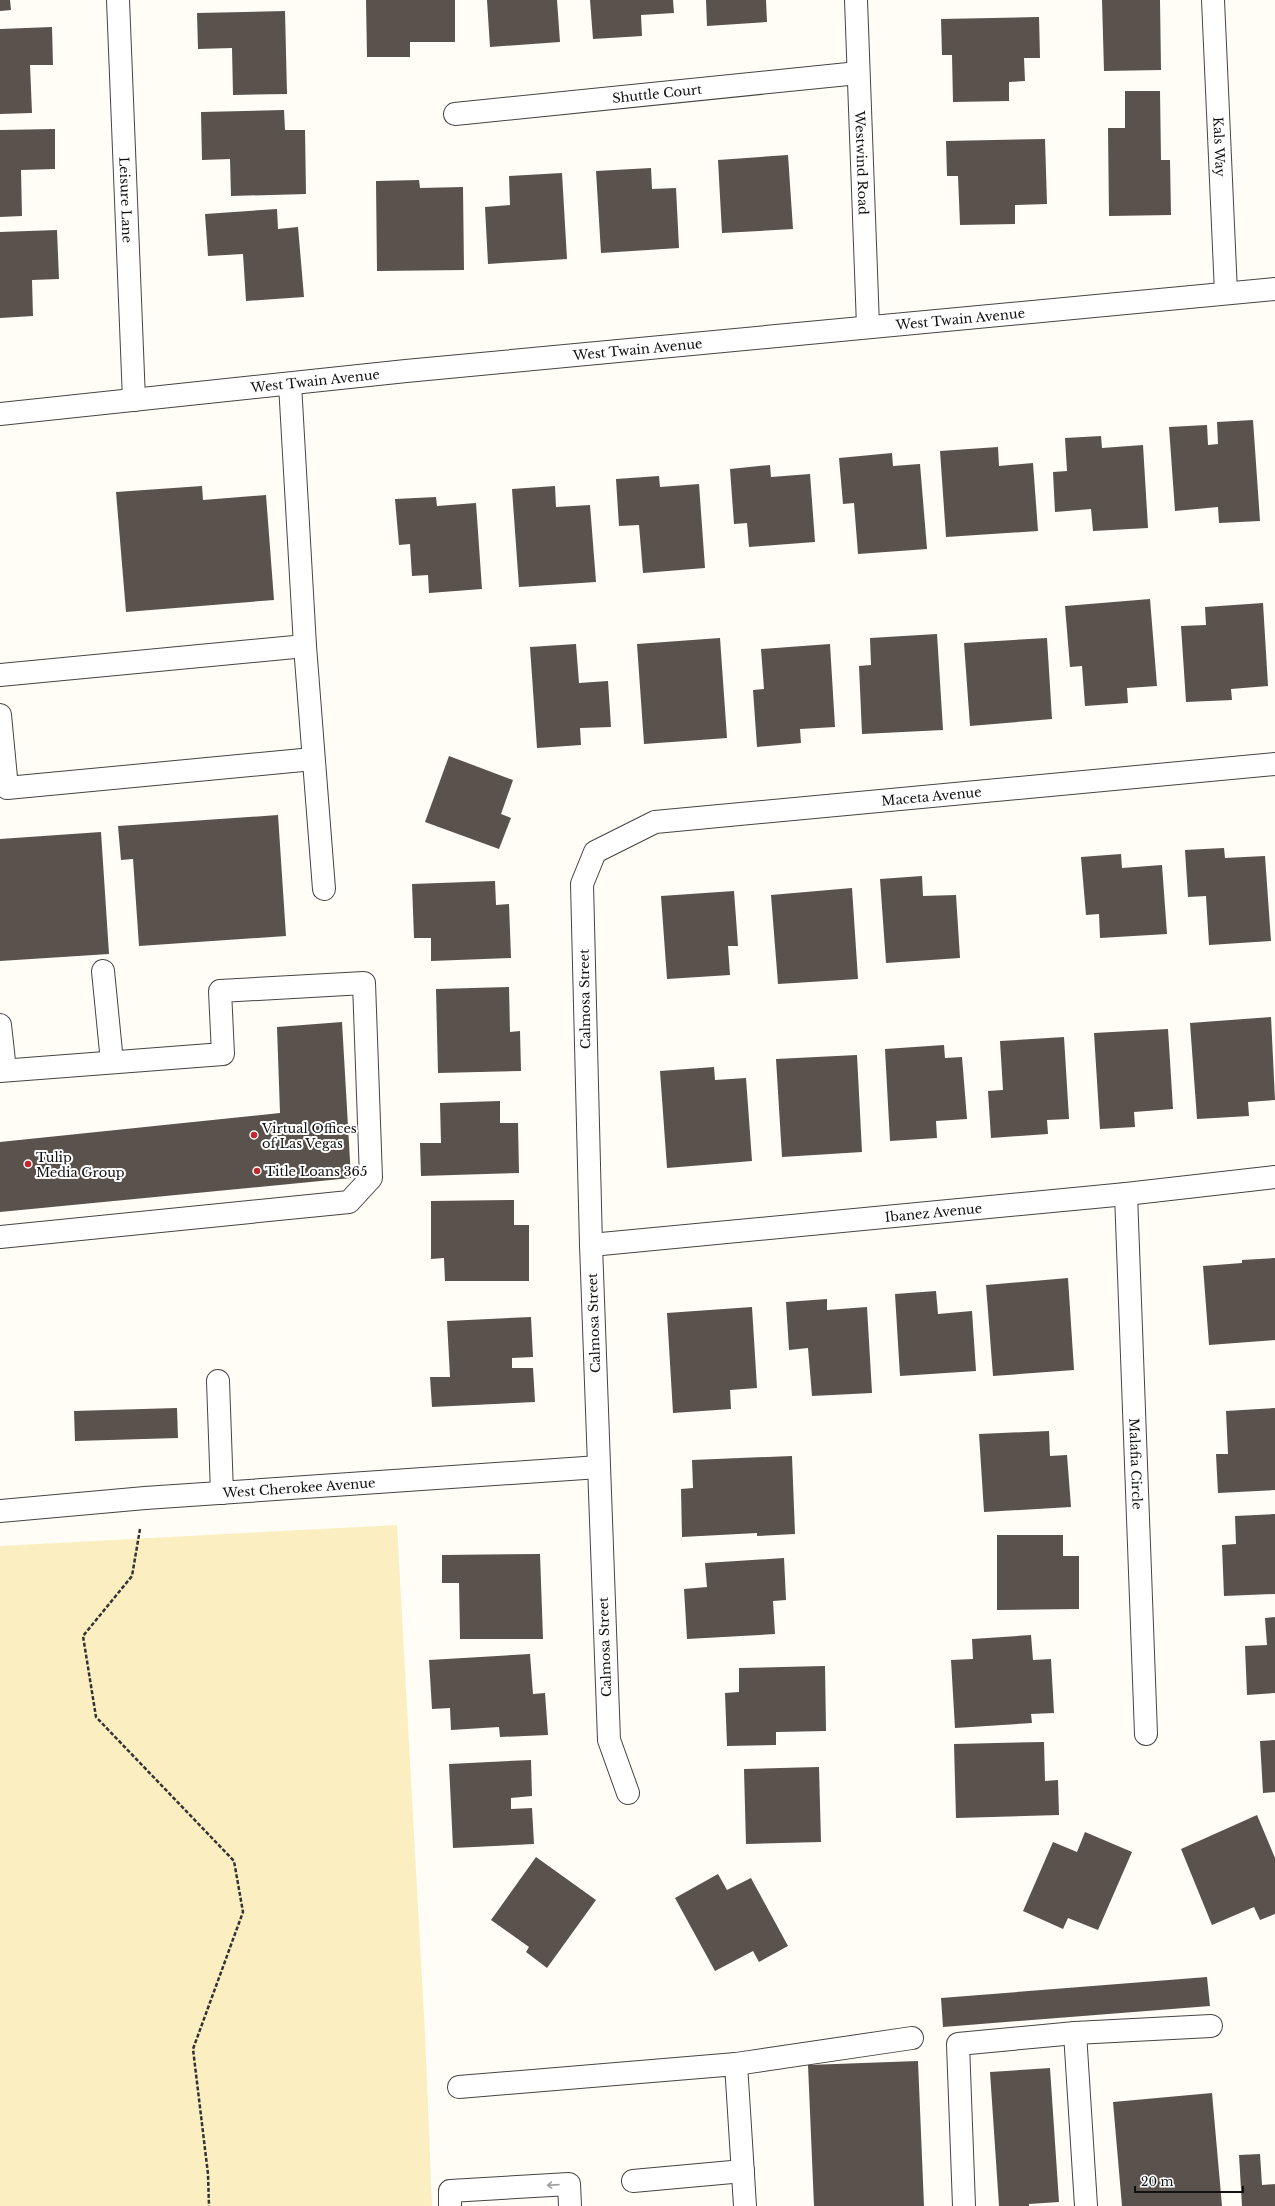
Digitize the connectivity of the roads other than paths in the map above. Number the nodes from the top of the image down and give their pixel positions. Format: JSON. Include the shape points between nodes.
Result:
{"nodes":[{"id":1,"x":118,"y":0,"type":"edge"},
{"id":2,"x":856,"y":0,"type":"edge"},
{"id":3,"x":1213,"y":0,"type":"edge"},
{"id":4,"x":858,"y":72,"type":"junction"},
{"id":5,"x":456,"y":114,"type":"dead end"},
{"id":6,"x":1275,"y":289,"type":"edge"},
{"id":7,"x":1226,"y":293,"type":"junction"},
{"id":8,"x":868,"y":326,"type":"junction"},
{"id":9,"x":290,"y":384,"type":"junction"},
{"id":10,"x":134,"y":400,"type":"junction"},
{"id":11,"x":0,"y":414,"type":"edge"},
{"id":12,"x":304,"y":646,"type":"junction"},
{"id":13,"x":0,"y":675,"type":"edge"},
{"id":14,"x":1,"y":727,"type":"edge"},
{"id":15,"x":313,"y":759,"type":"junction"},
{"id":16,"x":1275,"y":764,"type":"edge"},
{"id":17,"x":595,"y":852,"type":"joint"},
{"id":18,"x":324,"y":889,"type":"dead end"},
{"id":19,"x":103,"y":971,"type":"dead end"},
{"id":20,"x":0,"y":1025,"type":"edge"},
{"id":21,"x":112,"y":1062,"type":"junction"},
{"id":22,"x":2,"y":1071,"type":"edge"},
{"id":23,"x":1275,"y":1177,"type":"edge"},
{"id":24,"x":1126,"y":1194,"type":"junction"},
{"id":25,"x":0,"y":1237,"type":"edge"},
{"id":26,"x":591,"y":1245,"type":"junction"},
{"id":27,"x":218,"y":1381,"type":"dead end"},
{"id":28,"x":599,"y":1467,"type":"junction"},
{"id":29,"x":222,"y":1493,"type":"junction"},
{"id":30,"x":0,"y":1511,"type":"edge"},
{"id":31,"x":1146,"y":1734,"type":"dead end"},
{"id":32,"x":628,"y":1793,"type":"dead end"},
{"id":33,"x":1211,"y":2026,"type":"dead end"},
{"id":34,"x":1075,"y":2033,"type":"junction"},
{"id":35,"x":912,"y":2038,"type":"dead end"},
{"id":36,"x":736,"y":2064,"type":"junction"},
{"id":37,"x":459,"y":2087,"type":"dead end"},
{"id":38,"x":743,"y":2171,"type":"junction"},
{"id":39,"x":633,"y":2181,"type":"dead end"},
{"id":40,"x":450,"y":2206,"type":"edge"},
{"id":41,"x":570,"y":2206,"type":"edge"},
{"id":42,"x":745,"y":2206,"type":"edge"},
{"id":43,"x":964,"y":2206,"type":"edge"},
{"id":44,"x":1086,"y":2206,"type":"edge"}],
"edges":[{"from":1,"to":10,"type":"street","name":"Leisure Lane"},
{"from":2,"to":4,"type":"street","name":"Westwind Road"},
{"from":3,"to":7,"type":"street","name":"Kals Way"},
{"from":4,"to":5,"type":"street","name":"Shuttle Court"},
{"from":4,"to":8,"type":"street","name":"Westwind Road"},
{"from":6,"to":7,"type":"street","name":"West Twain Avenue"},
{"from":7,"to":8,"type":"street","name":"West Twain Avenue"},
{"from":8,"to":9,"type":"street","name":"West Twain Avenue"},
{"from":9,"to":10,"type":"street","name":"West Twain Avenue"},
{"from":9,"to":12,"type":"street"},
{"from":10,"to":11,"type":"street","name":"West Twain Avenue"},
{"from":12,"to":13,"type":"street"},
{"from":12,"to":15,"type":"street"},
{"from":14,"to":15,"type":"street","via":[[7,788]]},
{"from":15,"to":18,"type":"street"},
{"from":16,"to":17,"type":"street","name":"Maceta Avenue","via":[[655,822]]},
{"from":17,"to":26,"type":"street","name":"Calmosa Street","via":[[582,884]]},
{"from":19,"to":21,"type":"street"},
{"from":20,"to":22,"type":"street"},
{"from":21,"to":22,"type":"street"},
{"from":21,"to":25,"type":"street","via":[[223,1054],[220,991],[364,983],[371,1178],[349,1202]]},
{"from":23,"to":24,"type":"street","name":"Ibanez Avenue"},
{"from":24,"to":26,"type":"street","name":"Ibanez Avenue"},
{"from":24,"to":31,"type":"street","name":"Malafia Circle"},
{"from":26,"to":28,"type":"street","name":"Calmosa Street"},
{"from":27,"to":29,"type":"street"},
{"from":28,"to":29,"type":"street","name":"West Cherokee Avenue"},
{"from":28,"to":32,"type":"street","name":"Calmosa Street","via":[[609,1740]]},
{"from":29,"to":30,"type":"street","name":"West Cherokee Avenue"},
{"from":33,"to":34,"type":"street"},
{"from":34,"to":43,"type":"street","via":[[958,2044]]},
{"from":34,"to":44,"type":"street"},
{"from":35,"to":36,"type":"street"},
{"from":36,"to":37,"type":"street"},
{"from":36,"to":38,"type":"street"},
{"from":38,"to":39,"type":"street"},
{"from":38,"to":42,"type":"street"},
{"from":41,"to":40,"type":"street","one_way":true,"via":[[569,2184],[450,2191]]}]}
